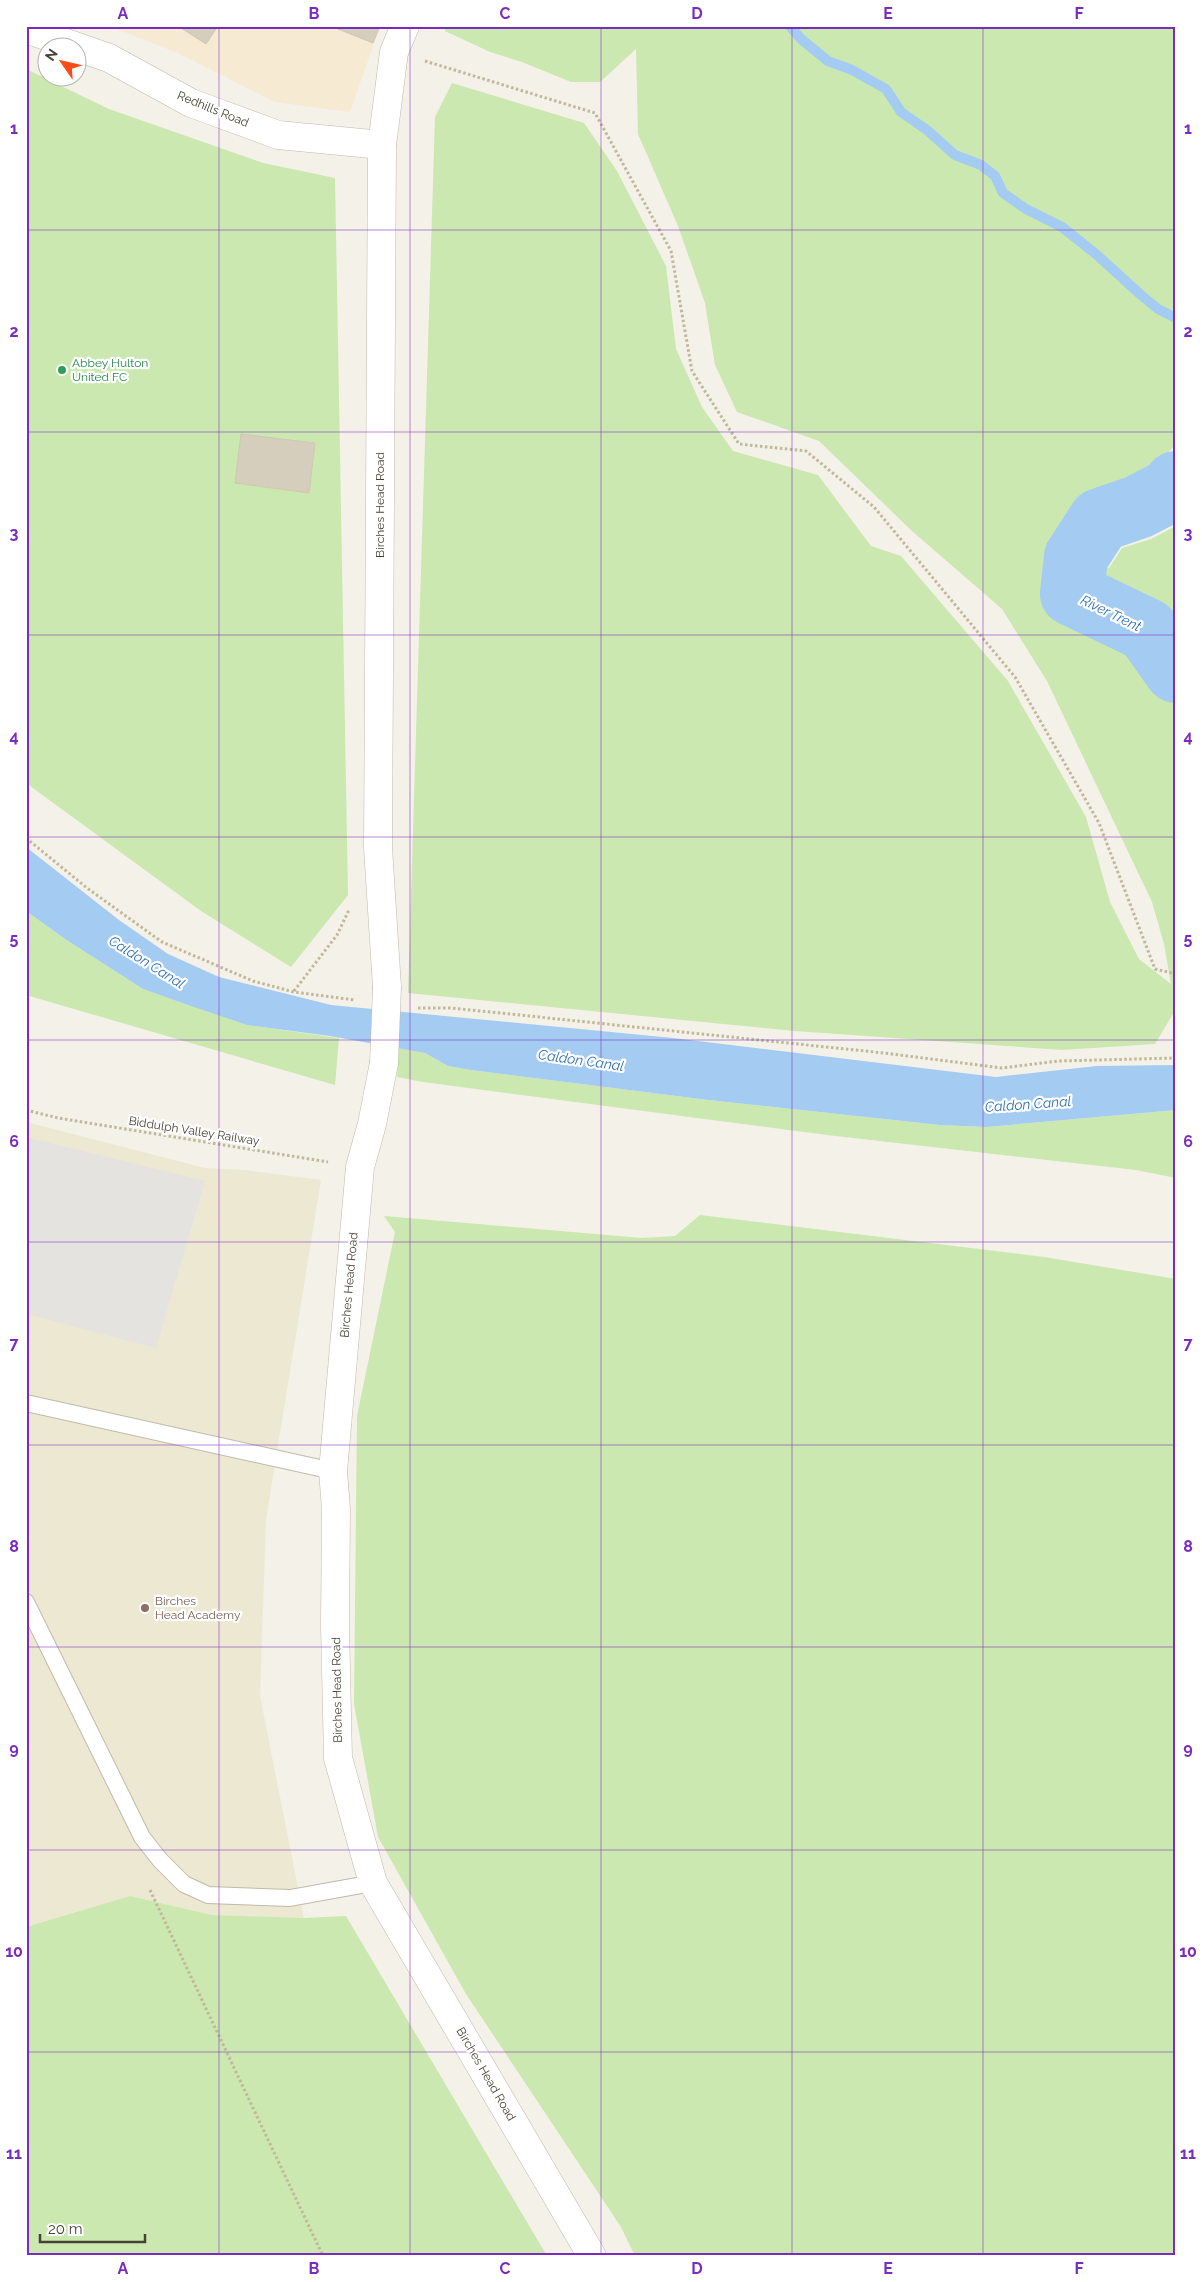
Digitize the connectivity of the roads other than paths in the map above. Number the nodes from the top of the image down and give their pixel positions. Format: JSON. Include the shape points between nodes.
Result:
{"nodes":[{"id":1,"x":405,"y":26,"type":"edge"},
{"id":2,"x":26,"y":29,"type":"edge"},
{"id":3,"x":382,"y":145,"type":"junction"},
{"id":4,"x":26,"y":1403,"type":"edge"},
{"id":5,"x":333,"y":1471,"type":"junction"},
{"id":6,"x":26,"y":1602,"type":"edge"},
{"id":7,"x":373,"y":1883,"type":"junction"},
{"id":8,"x":592,"y":2256,"type":"edge"}],
"edges":[{"from":1,"to":3,"type":"street","name":"Birches Head Road","via":[[394,52]]},
{"from":2,"to":3,"type":"street","name":"Redhills Road","via":[[108,58],[191,103],[278,135]]},
{"from":3,"to":5,"type":"street","name":"Birches Head Road","bridge":true,"via":[[378,848],[388,987],[384,1063],[360,1167]]},
{"from":4,"to":5,"type":"lane"},
{"from":5,"to":7,"type":"street","name":"Birches Head Road","via":[[338,1758]]},
{"from":6,"to":7,"type":"lane","via":[[142,1838],[184,1884],[208,1895],[290,1898]]},
{"from":7,"to":8,"type":"street","name":"Birches Head Road"}]}
